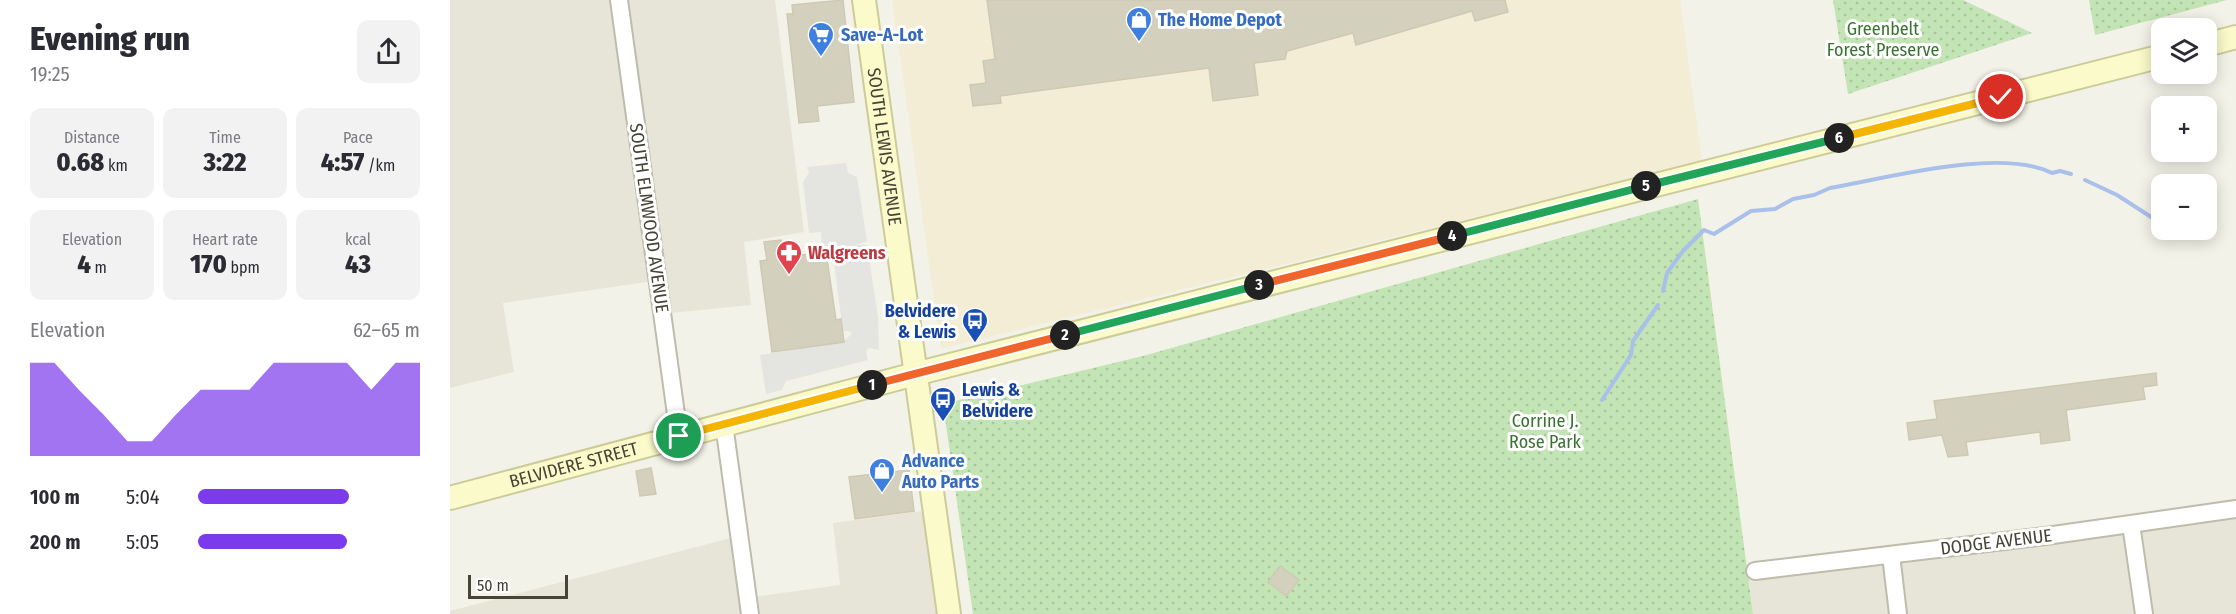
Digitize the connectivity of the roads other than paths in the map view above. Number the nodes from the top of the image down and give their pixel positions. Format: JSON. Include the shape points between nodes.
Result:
{"nodes":[{"id":1,"x":619,"y":0,"type":"edge"},
{"id":2,"x":864,"y":0,"type":"edge"},
{"id":3,"x":2236,"y":38,"type":"edge"},
{"id":4,"x":2217,"y":42,"type":"edge"},
{"id":5,"x":2151,"y":59,"type":"edge"},
{"id":6,"x":915,"y":374,"type":"junction"},
{"id":7,"x":724,"y":424,"type":"junction"},
{"id":8,"x":679,"y":436,"type":"junction"},
{"id":9,"x":450,"y":498,"type":"edge"},
{"id":10,"x":2236,"y":509,"type":"edge"},
{"id":11,"x":2131,"y":524,"type":"junction"},
{"id":12,"x":1890,"y":555,"type":"junction"},
{"id":13,"x":1755,"y":571,"type":"dead end"},
{"id":14,"x":750,"y":614,"type":"edge"},
{"id":15,"x":949,"y":614,"type":"edge"},
{"id":16,"x":1898,"y":614,"type":"edge"},
{"id":17,"x":2144,"y":614,"type":"edge"}],
"edges":[{"from":1,"to":8,"type":"street","name":"SOUTH ELMWOOD AVENUE"},
{"from":2,"to":6,"type":"main road","name":"SOUTH LEWIS AVENUE"},
{"from":3,"to":4,"type":"main road"},
{"from":5,"to":6,"type":"main road","name":"BELVIDERE STREET"},
{"from":6,"to":7,"type":"main road","name":"BELVIDERE STREET"},
{"from":6,"to":15,"type":"main road","name":"SOUTH LEWIS AVENUE"},
{"from":7,"to":8,"type":"main road","name":"BELVIDERE STREET"},
{"from":7,"to":14,"type":"street"},
{"from":8,"to":9,"type":"main road","name":"BELVIDERE STREET"},
{"from":10,"to":11,"type":"street","name":"DODGE AVENUE"},
{"from":11,"to":12,"type":"street","name":"DODGE AVENUE"},
{"from":11,"to":17,"type":"street"},
{"from":12,"to":13,"type":"street","name":"DODGE AVENUE"},
{"from":12,"to":16,"type":"street"}]}
